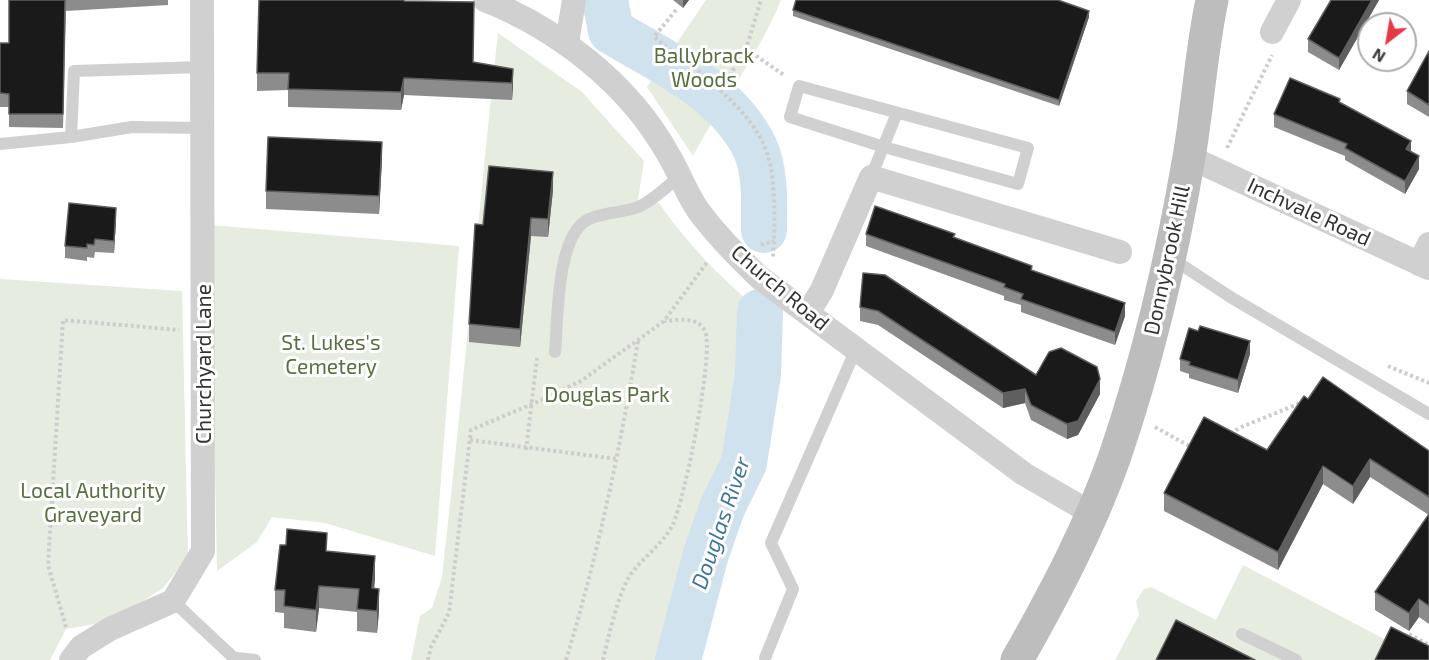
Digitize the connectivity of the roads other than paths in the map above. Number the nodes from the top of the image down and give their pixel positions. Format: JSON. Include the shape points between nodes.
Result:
{"nodes":[{"id":1,"x":202,"y":0,"type":"edge"},
{"id":2,"x":485,"y":0,"type":"edge"},
{"id":3,"x":574,"y":0,"type":"edge"},
{"id":4,"x":1212,"y":0,"type":"edge"},
{"id":5,"x":1289,"y":0,"type":"edge"},
{"id":6,"x":1272,"y":32,"type":"road end"},
{"id":7,"x":567,"y":43,"type":"junction"},
{"id":8,"x":202,"y":67,"type":"junction"},
{"id":9,"x":897,"y":112,"type":"junction"},
{"id":10,"x":202,"y":128,"type":"junction"},
{"id":11,"x":71,"y":137,"type":"junction"},
{"id":12,"x":0,"y":144,"type":"edge"},
{"id":13,"x":884,"y":147,"type":"junction"},
{"id":14,"x":1189,"y":158,"type":"junction"},
{"id":15,"x":679,"y":177,"type":"junction"},
{"id":16,"x":871,"y":177,"type":"junction"},
{"id":17,"x":1120,"y":252,"type":"dead end"},
{"id":18,"x":1168,"y":257,"type":"junction"},
{"id":19,"x":1426,"y":259,"type":"edge"},
{"id":20,"x":808,"y":313,"type":"junction"},
{"id":21,"x":856,"y":349,"type":"junction"},
{"id":22,"x":555,"y":352,"type":"dead end"},
{"id":23,"x":1429,"y":414,"type":"edge"},
{"id":24,"x":1091,"y":513,"type":"junction"},
{"id":25,"x":173,"y":601,"type":"junction"},
{"id":26,"x":1242,"y":634,"type":"dead end"},
{"id":27,"x":76,"y":654,"type":"edge"},
{"id":28,"x":765,"y":658,"type":"dead end"},
{"id":29,"x":237,"y":659,"type":"edge"},
{"id":30,"x":255,"y":660,"type":"edge"},
{"id":31,"x":1017,"y":660,"type":"edge"},
{"id":32,"x":1296,"y":660,"type":"edge"}],
"edges":[{"from":1,"to":8,"type":"street","name":"Churchyard Lane"},
{"from":2,"to":7,"type":"street","name":"Church Road"},
{"from":3,"to":7,"type":"street"},
{"from":4,"to":14,"type":"main road","name":"Donnybrook Hill"},
{"from":5,"to":6,"type":"street"},
{"from":7,"to":15,"type":"street","name":"Church Road","via":[[607,78],[643,119],[668,153]]},
{"from":8,"to":10,"type":"street","name":"Churchyard Lane"},
{"from":8,"to":11,"type":"lane","via":[[74,71]]},
{"from":9,"to":13,"type":"lane"},
{"from":9,"to":13,"type":"lane","via":[[799,86],[790,117]]},
{"from":9,"to":13,"type":"lane","via":[[1028,148],[1018,184]]},
{"from":10,"to":11,"type":"lane","via":[[132,127]]},
{"from":10,"to":25,"type":"street","name":"Churchyard Lane","via":[[203,551]]},
{"from":11,"to":12,"type":"lane"},
{"from":13,"to":16,"type":"lane"},
{"from":14,"to":18,"type":"main road","name":"Donnybrook Hill"},
{"from":14,"to":19,"type":"street","name":"Inchvale Road"},
{"from":15,"to":20,"type":"street","name":"Church Road","via":[[698,210],[736,255]]},
{"from":15,"to":22,"type":"lane","via":[[641,206],[591,218],[572,235],[564,257]]},
{"from":16,"to":17,"type":"street"},
{"from":16,"to":20,"type":"street","via":[[822,290]]},
{"from":18,"to":23,"type":"lane"},
{"from":18,"to":24,"type":"main road","name":"Donnybrook Hill","via":[[1144,361],[1114,457]]},
{"from":20,"to":21,"type":"street","name":"Church Road"},
{"from":21,"to":24,"type":"street","name":"Church Road","via":[[1024,474]]},
{"from":21,"to":28,"type":"lane","via":[[771,543],[793,589]]},
{"from":24,"to":31,"type":"main road","name":"Donnybrook Hill","via":[[1050,602]]},
{"from":25,"to":27,"type":"street","via":[[110,629]]},
{"from":25,"to":29,"type":"lane"},
{"from":26,"to":32,"type":"lane"},
{"from":29,"to":30,"type":"lane"}]}
